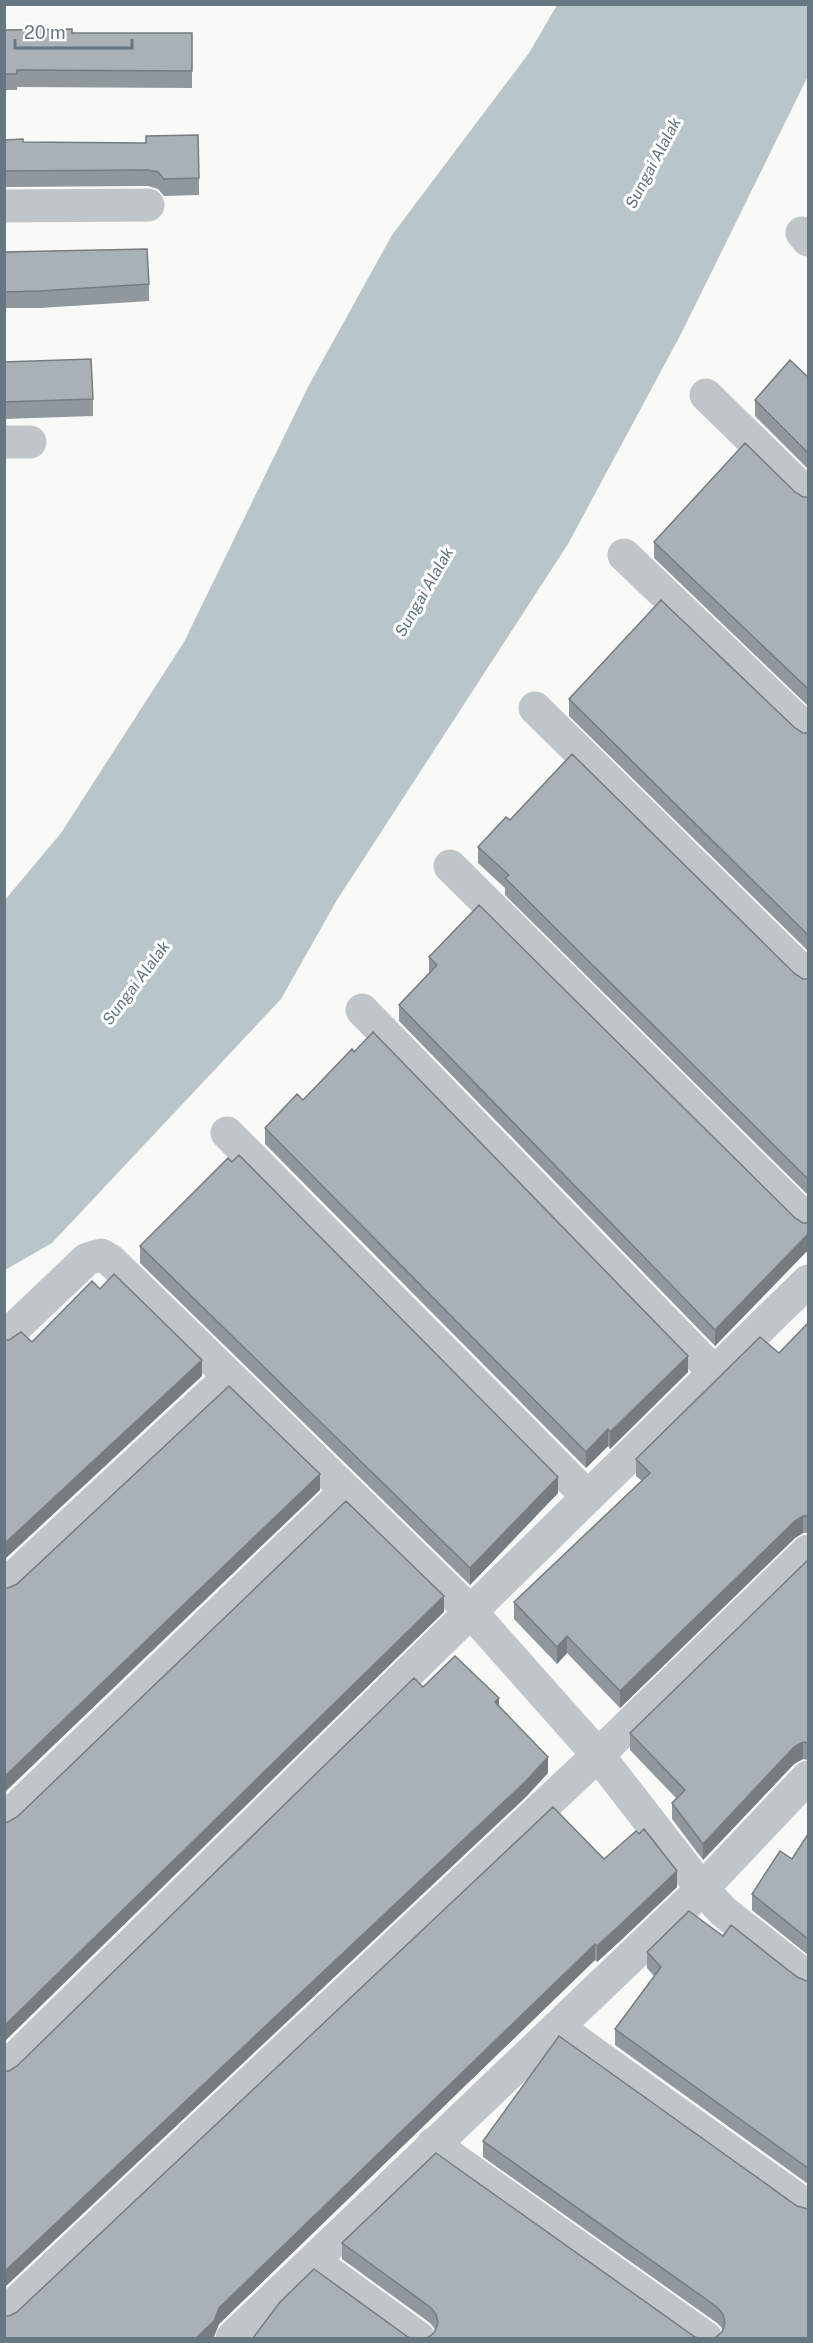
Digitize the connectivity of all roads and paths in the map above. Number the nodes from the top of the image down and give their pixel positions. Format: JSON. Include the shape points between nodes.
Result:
{"nodes":[{"id":1,"x":4,"y":206,"type":"edge"},
{"id":2,"x":148,"y":206,"type":"dead end"},
{"id":3,"x":706,"y":395,"type":"dead end"},
{"id":4,"x":808,"y":495,"type":"edge"},
{"id":5,"x":624,"y":555,"type":"dead end"},
{"id":6,"x":535,"y":708,"type":"dead end"},
{"id":7,"x":808,"y":731,"type":"edge"},
{"id":8,"x":450,"y":866,"type":"dead end"},
{"id":9,"x":808,"y":977,"type":"edge"},
{"id":10,"x":362,"y":1010,"type":"dead end"},
{"id":11,"x":227,"y":1133,"type":"dead end"},
{"id":12,"x":808,"y":1221,"type":"edge"},
{"id":13,"x":808,"y":1281,"type":"edge"},
{"id":14,"x":4,"y":1338,"type":"edge"},
{"id":15,"x":715,"y":1373,"type":"junction"},
{"id":16,"x":229,"y":1377,"type":"junction"},
{"id":17,"x":346,"y":1491,"type":"junction"},
{"id":18,"x":588,"y":1497,"type":"junction"},
{"id":19,"x":808,"y":1551,"type":"edge"},
{"id":20,"x":4,"y":1586,"type":"edge"},
{"id":21,"x":471,"y":1612,"type":"junction"},
{"id":22,"x":598,"y":1755,"type":"junction"},
{"id":23,"x":807,"y":1780,"type":"edge"},
{"id":24,"x":4,"y":1820,"type":"edge"},
{"id":25,"x":702,"y":1888,"type":"junction"},
{"id":26,"x":808,"y":1978,"type":"edge"},
{"id":27,"x":557,"y":2027,"type":"junction"},
{"id":28,"x":4,"y":2069,"type":"edge"},
{"id":29,"x":433,"y":2144,"type":"junction"},
{"id":30,"x":808,"y":2207,"type":"edge"},
{"id":31,"x":313,"y":2260,"type":"junction"},
{"id":32,"x":4,"y":2314,"type":"edge"},
{"id":33,"x":232,"y":2338,"type":"edge"},
{"id":34,"x":419,"y":2338,"type":"edge"},
{"id":35,"x":706,"y":2338,"type":"edge"}],
"edges":[{"from":1,"to":2,"type":"street"},
{"from":3,"to":4,"type":"street"},
{"from":5,"to":7,"type":"street"},
{"from":6,"to":9,"type":"street"},
{"from":8,"to":12,"type":"street"},
{"from":10,"to":15,"type":"street"},
{"from":11,"to":18,"type":"street"},
{"from":13,"to":15,"type":"street"},
{"from":14,"to":16,"type":"street","via":[[87,1259],[101,1255]]},
{"from":15,"to":18,"type":"street"},
{"from":16,"to":17,"type":"street"},
{"from":16,"to":20,"type":"street"},
{"from":17,"to":21,"type":"street"},
{"from":17,"to":24,"type":"street"},
{"from":18,"to":21,"type":"street"},
{"from":19,"to":22,"type":"street"},
{"from":21,"to":22,"type":"street"},
{"from":21,"to":28,"type":"street"},
{"from":22,"to":25,"type":"street"},
{"from":22,"to":32,"type":"street"},
{"from":23,"to":25,"type":"street"},
{"from":25,"to":26,"type":"street","via":[[724,1912]]},
{"from":25,"to":27,"type":"street"},
{"from":27,"to":29,"type":"street"},
{"from":27,"to":30,"type":"street"},
{"from":29,"to":31,"type":"street"},
{"from":29,"to":35,"type":"street"},
{"from":31,"to":33,"type":"street"},
{"from":31,"to":34,"type":"street"}]}
